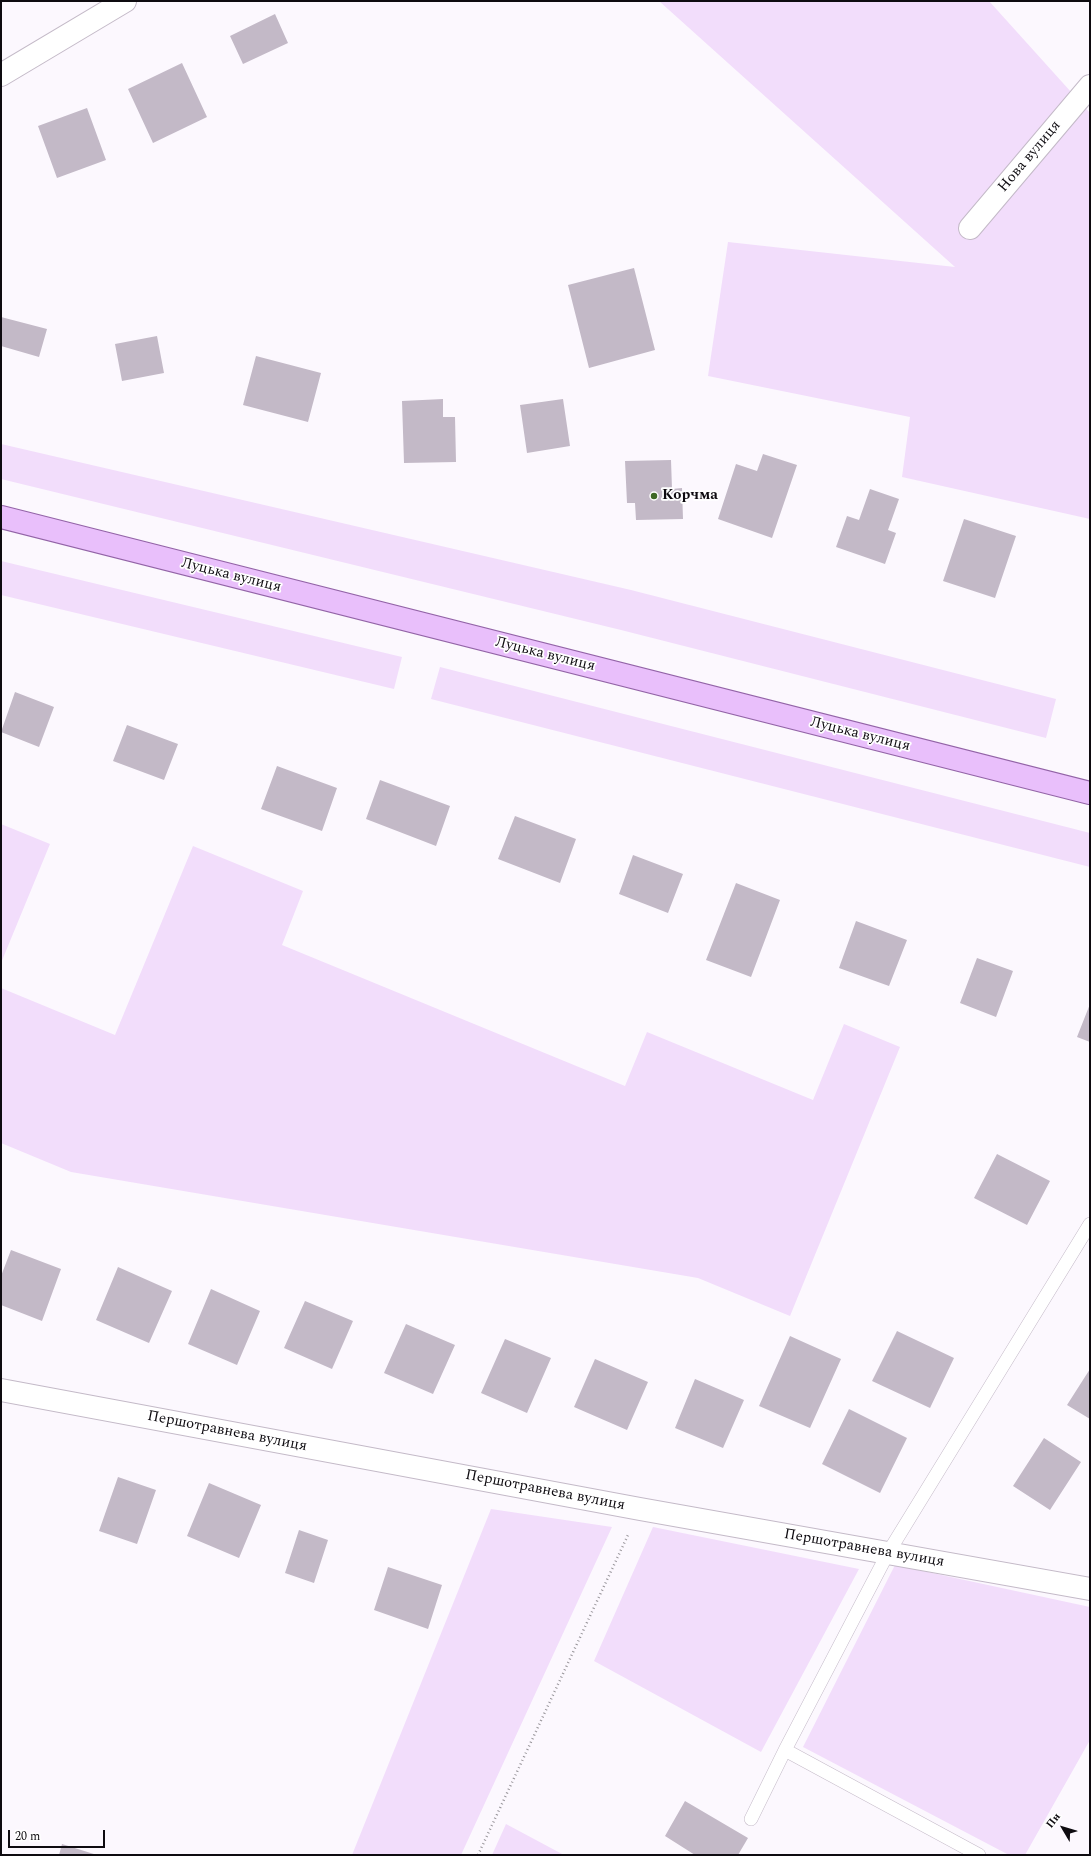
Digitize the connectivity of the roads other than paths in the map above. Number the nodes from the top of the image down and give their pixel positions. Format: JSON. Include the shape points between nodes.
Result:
{"nodes":[{"id":1,"x":125,"y":1,"type":"edge"},
{"id":2,"x":1,"y":75,"type":"edge"},
{"id":3,"x":1090,"y":86,"type":"edge"},
{"id":4,"x":970,"y":228,"type":"dead end"},
{"id":5,"x":1,"y":518,"type":"edge"},
{"id":6,"x":1090,"y":793,"type":"edge"},
{"id":7,"x":1090,"y":1224,"type":"edge"},
{"id":8,"x":1084,"y":1245,"type":"edge"},
{"id":9,"x":1,"y":1390,"type":"edge"},
{"id":10,"x":888,"y":1553,"type":"junction"},
{"id":11,"x":1090,"y":1589,"type":"edge"},
{"id":12,"x":784,"y":1750,"type":"junction"},
{"id":13,"x":751,"y":1819,"type":"dead end"},
{"id":14,"x":979,"y":1855,"type":"edge"}],
"edges":[{"from":1,"to":2,"type":"street"},
{"from":3,"to":4,"type":"street","name":"Нова вулиця"},
{"from":5,"to":6,"type":"main road","name":"Луцька вулиця"},
{"from":7,"to":8,"type":"lane"},
{"from":8,"to":10,"type":"lane"},
{"from":9,"to":10,"type":"street","name":"Першотравнева вулиця"},
{"from":10,"to":11,"type":"street","name":"Першотравнева вулиця"},
{"from":10,"to":12,"type":"lane"},
{"from":12,"to":13,"type":"lane"},
{"from":12,"to":14,"type":"lane"}]}
